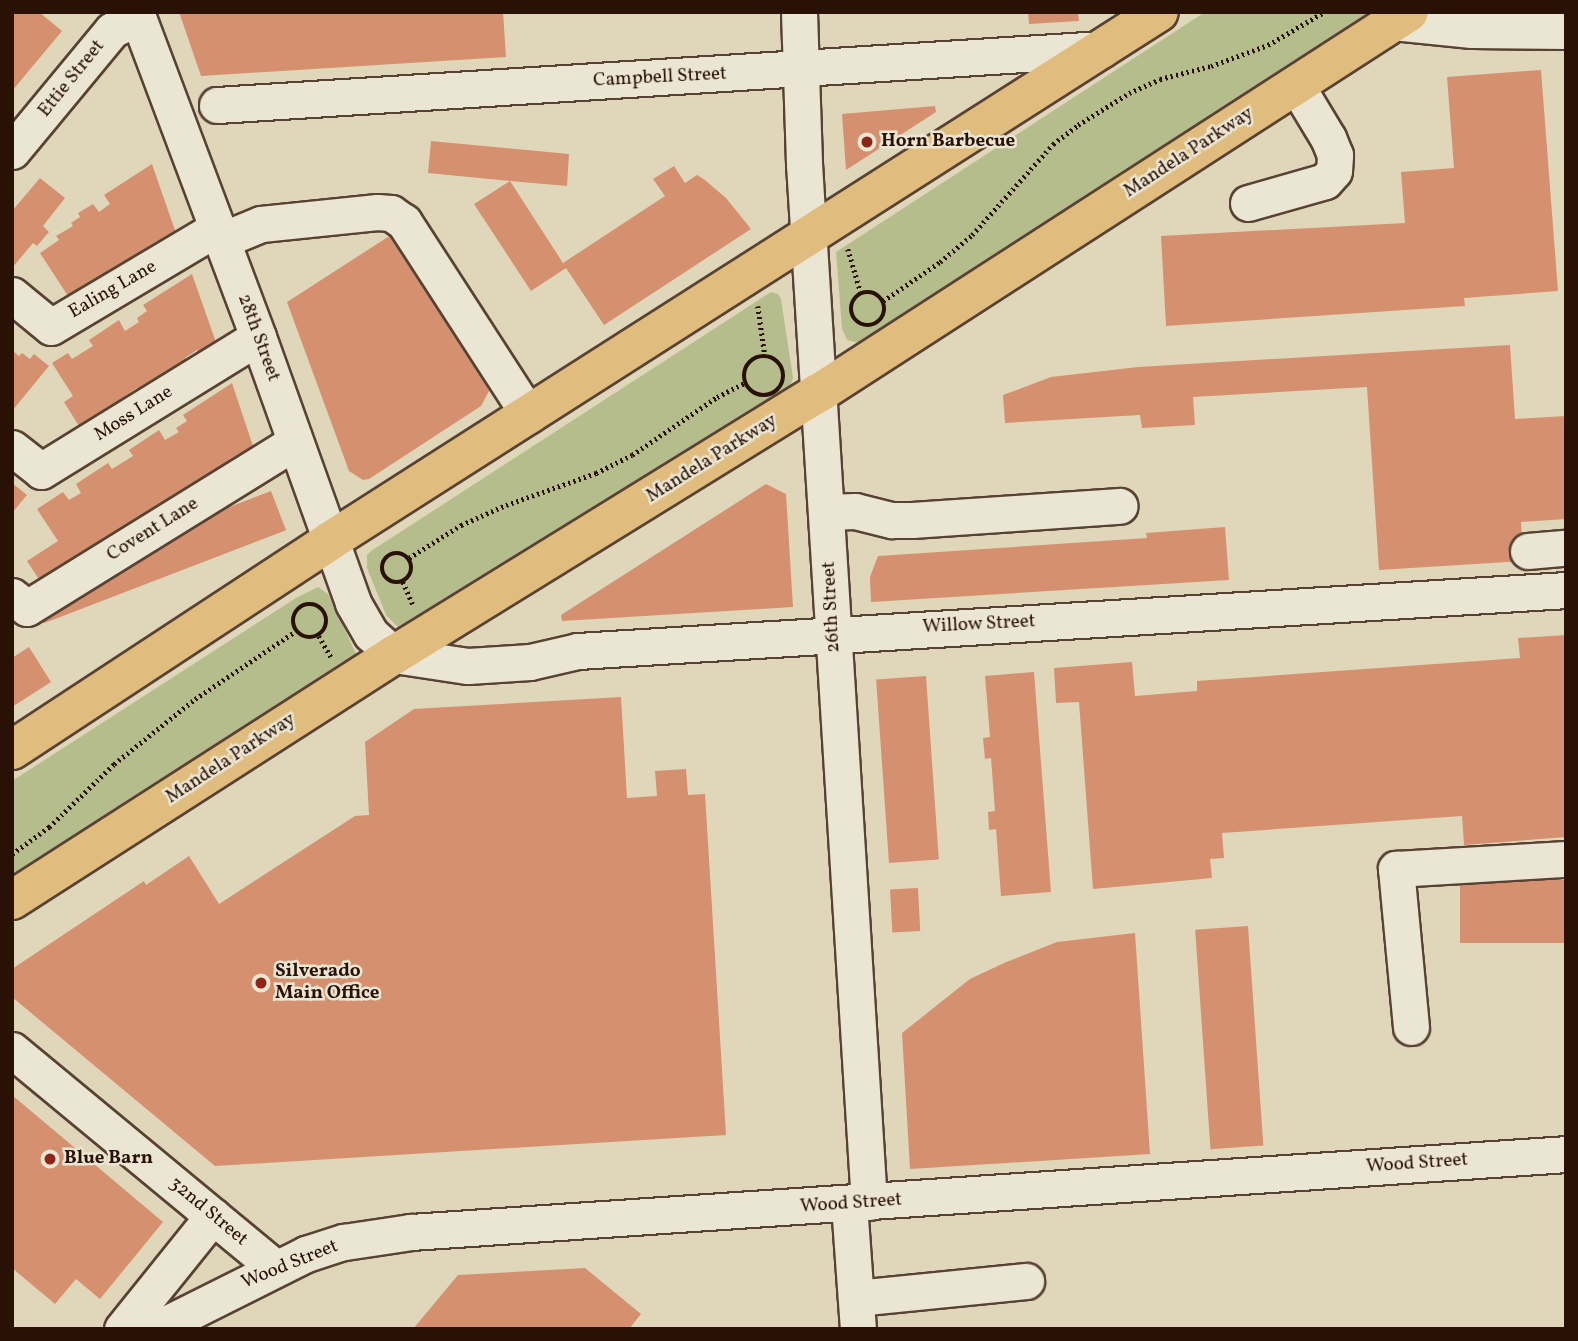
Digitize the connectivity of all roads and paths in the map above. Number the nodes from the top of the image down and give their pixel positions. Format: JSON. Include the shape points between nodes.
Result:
{"nodes":[{"id":1,"x":799,"y":12,"type":"edge"},
{"id":2,"x":1159,"y":12,"type":"edge"},
{"id":3,"x":1324,"y":12,"type":"edge"},
{"id":4,"x":1401,"y":17,"type":"edge"},
{"id":5,"x":120,"y":18,"type":"edge"},
{"id":6,"x":1566,"y":31,"type":"edge"},
{"id":7,"x":1102,"y":49,"type":"junction"},
{"id":8,"x":803,"y":70,"type":"junction"},
{"id":9,"x":1296,"y":85,"type":"junction"},
{"id":10,"x":217,"y":105,"type":"dead end"},
{"id":11,"x":12,"y":151,"type":"edge"},
{"id":12,"x":1248,"y":203,"type":"dead end"},
{"id":13,"x":219,"y":234,"type":"junction"},
{"id":14,"x":809,"y":237,"type":"junction"},
{"id":15,"x":12,"y":295,"type":"edge"},
{"id":16,"x":883,"y":301,"type":"junction"},
{"id":17,"x":258,"y":337,"type":"junction"},
{"id":18,"x":746,"y":382,"type":"junction"},
{"id":19,"x":820,"y":393,"type":"junction"},
{"id":20,"x":528,"y":415,"type":"junction"},
{"id":21,"x":295,"y":442,"type":"junction"},
{"id":22,"x":12,"y":448,"type":"edge"},
{"id":23,"x":1120,"y":506,"type":"dead end"},
{"id":24,"x":826,"y":512,"type":"junction"},
{"id":25,"x":330,"y":541,"type":"junction"},
{"id":26,"x":1566,"y":548,"type":"edge"},
{"id":27,"x":1528,"y":551,"type":"dead end"},
{"id":28,"x":409,"y":558,"type":"junction"},
{"id":29,"x":1566,"y":590,"type":"edge"},
{"id":30,"x":12,"y":596,"type":"edge"},
{"id":31,"x":296,"y":631,"type":"junction"},
{"id":32,"x":833,"y":634,"type":"junction"},
{"id":33,"x":394,"y":655,"type":"junction"},
{"id":34,"x":13,"y":749,"type":"edge"},
{"id":35,"x":12,"y":855,"type":"edge"},
{"id":36,"x":1566,"y":859,"type":"edge"},
{"id":37,"x":12,"y":900,"type":"edge"},
{"id":38,"x":1411,"y":1027,"type":"dead end"},
{"id":39,"x":12,"y":1050,"type":"edge"},
{"id":40,"x":1566,"y":1154,"type":"edge"},
{"id":41,"x":859,"y":1203,"type":"junction"},
{"id":42,"x":214,"y":1216,"type":"junction"},
{"id":43,"x":274,"y":1267,"type":"junction"},
{"id":44,"x":1026,"y":1281,"type":"dead end"},
{"id":45,"x":857,"y":1313,"type":"edge"},
{"id":46,"x":122,"y":1329,"type":"edge"},
{"id":47,"x":156,"y":1329,"type":"edge"}],
"edges":[{"from":1,"to":8,"type":"street","name":"26th Street"},
{"from":2,"to":7,"type":"main road"},
{"from":3,"to":16,"type":"path","via":[[1268,45],[1129,93],[1078,125],[1053,144],[972,235]]},
{"from":4,"to":6,"type":"street","via":[[1472,30]]},
{"from":4,"to":9,"type":"main road","name":"Mandela Parkway"},
{"from":5,"to":11,"type":"street","name":"Ettie Street"},
{"from":5,"to":13,"type":"street","name":"28th Street"},
{"from":7,"to":8,"type":"street","name":"Campbell Street"},
{"from":7,"to":14,"type":"main road"},
{"from":8,"to":10,"type":"street","name":"Campbell Street"},
{"from":8,"to":14,"type":"street","name":"26th Street"},
{"from":9,"to":12,"type":"street","via":[[1328,138],[1335,155],[1334,171],[1325,181]]},
{"from":9,"to":19,"type":"main road","name":"Mandela Parkway"},
{"from":13,"to":15,"type":"street","name":"Ealing Lane","via":[[51,327]]},
{"from":13,"to":17,"type":"street","name":"28th Street"},
{"from":13,"to":20,"type":"street","via":[[261,224],[391,213],[404,222]]},
{"from":14,"to":19,"type":"street","name":"26th Street"},
{"from":14,"to":20,"type":"main road"},
{"from":16,"to":16,"type":"path","via":[[872,292],[861,293],[851,306],[853,316],[863,325],[873,325],[884,313]]},
{"from":17,"to":21,"type":"street","name":"28th Street"},
{"from":17,"to":22,"type":"street","name":"Moss Lane","via":[[41,471]]},
{"from":18,"to":18,"type":"path","via":[[754,393],[768,395],[779,389],[784,373],[773,358],[757,357],[746,368]]},
{"from":18,"to":28,"type":"path","via":[[596,473],[506,505]]},
{"from":19,"to":24,"type":"street","name":"26th Street"},
{"from":19,"to":33,"type":"main road","name":"Mandela Parkway"},
{"from":20,"to":25,"type":"main road"},
{"from":21,"to":25,"type":"street","name":"28th Street"},
{"from":21,"to":30,"type":"street","name":"Covent Lane","via":[[27,608]]},
{"from":23,"to":24,"type":"street","via":[[912,520],[855,511]]},
{"from":24,"to":32,"type":"street","name":"26th Street"},
{"from":25,"to":33,"type":"street","name":"28th Street","via":[[353,603],[371,634]]},
{"from":25,"to":34,"type":"main road"},
{"from":26,"to":27,"type":"street"},
{"from":28,"to":28,"type":"path","via":[[409,578],[398,583],[386,579],[381,569],[388,554]]},
{"from":29,"to":32,"type":"street","name":"Willow Street"},
{"from":31,"to":31,"type":"path","via":[[310,638],[319,636],[326,627],[325,612],[315,605],[298,609],[293,622]]},
{"from":31,"to":35,"type":"path","via":[[195,699]]},
{"from":32,"to":33,"type":"street","name":"Willow Street","via":[[578,651],[530,662],[468,666]]},
{"from":32,"to":41,"type":"street","name":"26th Street"},
{"from":33,"to":37,"type":"main road","name":"Mandela Parkway"},
{"from":36,"to":38,"type":"street","via":[[1396,869]]},
{"from":39,"to":42,"type":"street","name":"32nd Street"},
{"from":40,"to":41,"type":"street","name":"Wood Street"},
{"from":41,"to":43,"type":"street","name":"Wood Street","via":[[411,1232],[333,1245]]},
{"from":41,"to":45,"type":"street","name":"26th Street"},
{"from":42,"to":43,"type":"street","name":"32nd Street"},
{"from":42,"to":46,"type":"street"},
{"from":43,"to":47,"type":"street","name":"Wood Street"},
{"from":44,"to":45,"type":"street"}]}
